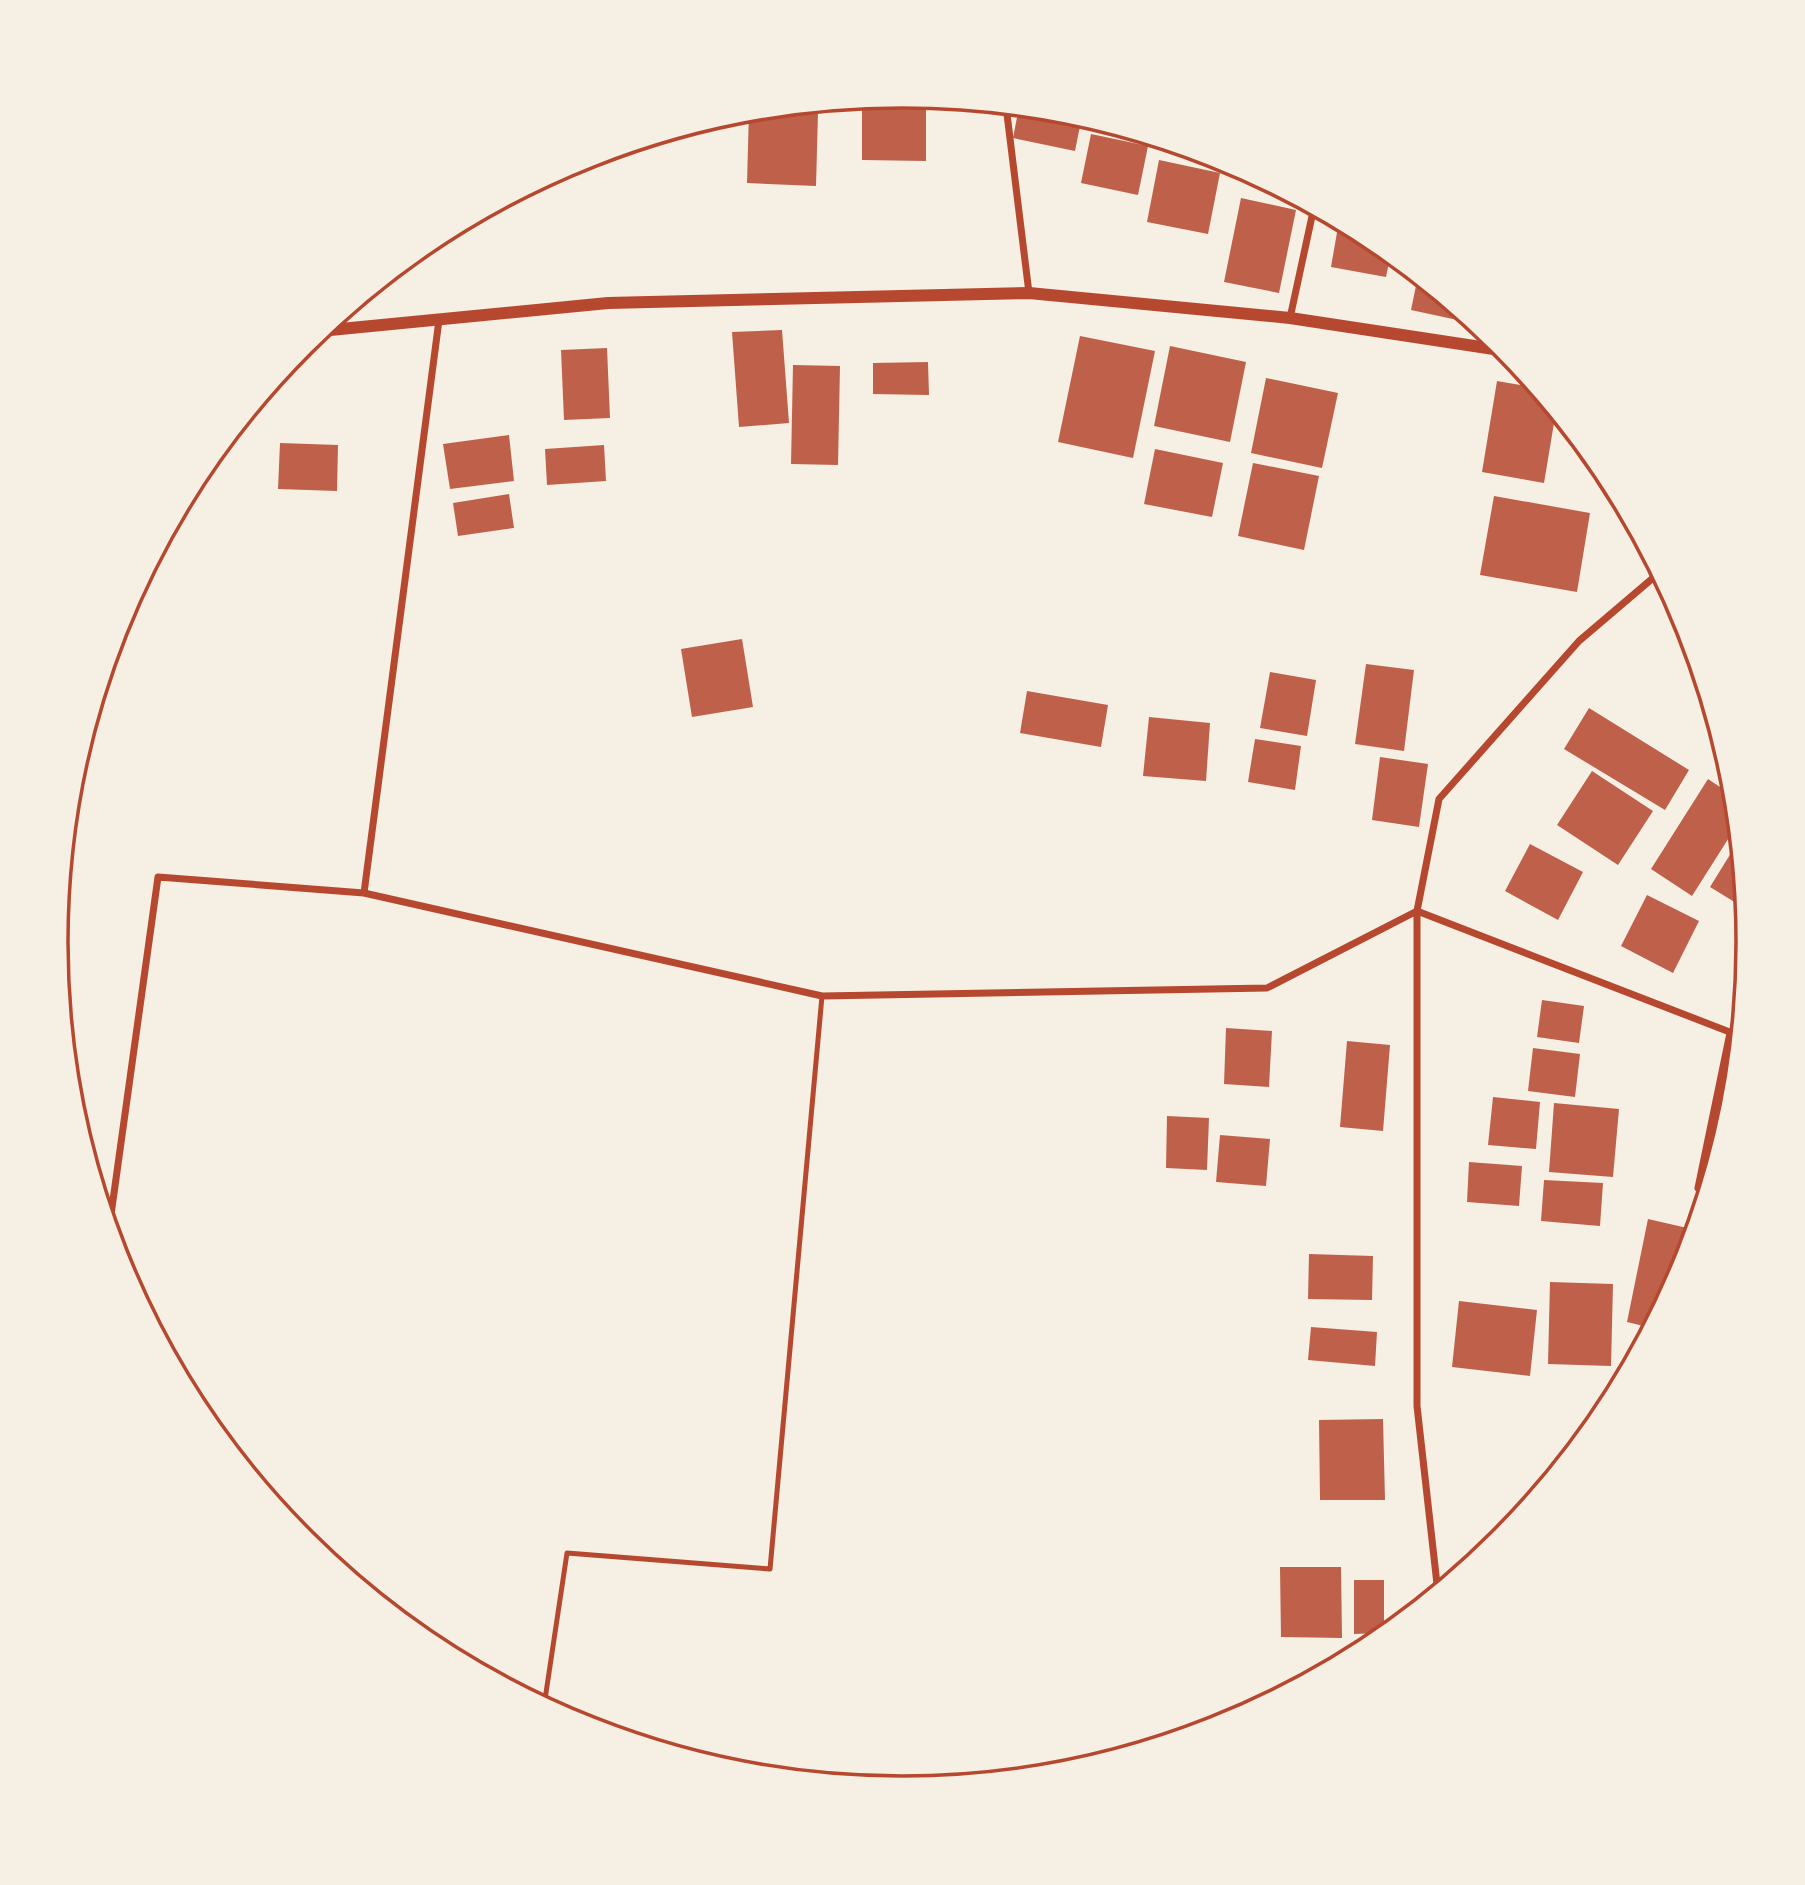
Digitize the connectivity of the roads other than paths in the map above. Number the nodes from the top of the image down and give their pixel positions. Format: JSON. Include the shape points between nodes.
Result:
{"nodes":[{"id":1,"x":1007,"y":115,"type":"edge"},
{"id":2,"x":1312,"y":216,"type":"edge"},
{"id":3,"x":1029,"y":293,"type":"junction"},
{"id":4,"x":1290,"y":318,"type":"junction"},
{"id":5,"x":439,"y":320,"type":"junction"},
{"id":6,"x":337,"y":329,"type":"edge"},
{"id":7,"x":1487,"y":348,"type":"edge"},
{"id":8,"x":1653,"y":578,"type":"edge"},
{"id":9,"x":364,"y":893,"type":"junction"},
{"id":10,"x":1417,"y":911,"type":"junction"},
{"id":11,"x":822,"y":996,"type":"junction"},
{"id":12,"x":1730,"y":1033,"type":"joint"},
{"id":13,"x":1698,"y":1188,"type":"dead end"},
{"id":14,"x":112,"y":1208,"type":"edge"},
{"id":15,"x":1437,"y":1583,"type":"edge"},
{"id":16,"x":545,"y":1696,"type":"edge"}],
"edges":[{"from":1,"to":3,"type":"street"},
{"from":2,"to":4,"type":"street"},
{"from":3,"to":4,"type":"street"},
{"from":3,"to":5,"type":"street","via":[[608,303]]},
{"from":4,"to":7,"type":"street"},
{"from":5,"to":6,"type":"street"},
{"from":5,"to":9,"type":"street"},
{"from":8,"to":10,"type":"street","via":[[1579,641],[1439,799]]},
{"from":9,"to":11,"type":"street"},
{"from":9,"to":14,"type":"street","via":[[158,877]]},
{"from":10,"to":11,"type":"street","via":[[1267,988]]},
{"from":10,"to":12,"type":"street"},
{"from":10,"to":15,"type":"street","via":[[1417,1406]]},
{"from":11,"to":16,"type":"lane","via":[[770,1569],[567,1553]]},
{"from":12,"to":13,"type":"street"}]}
